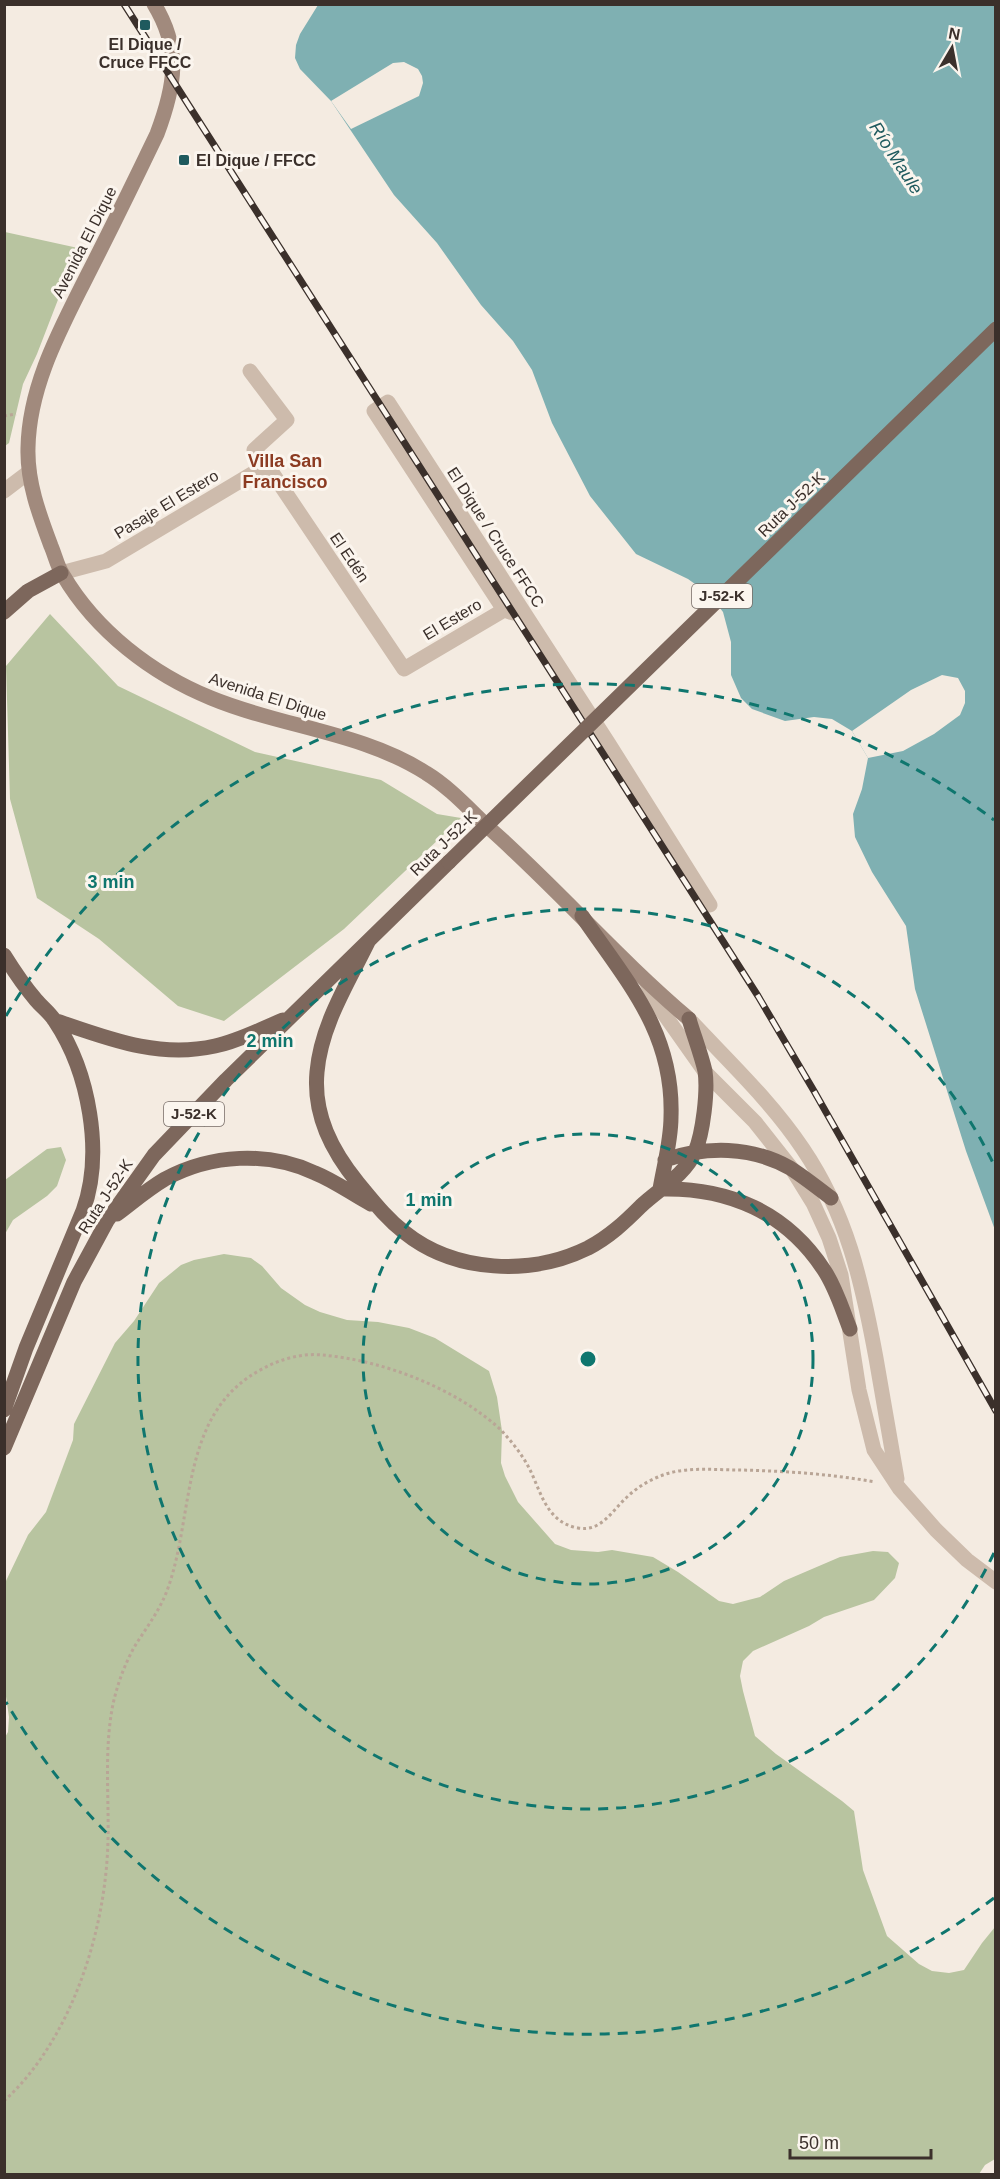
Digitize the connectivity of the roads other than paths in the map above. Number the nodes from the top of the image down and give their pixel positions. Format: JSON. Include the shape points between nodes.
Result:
{"nodes":[{"id":1,"x":154,"y":4,"type":"edge"},
{"id":2,"x":996,"y":329,"type":"edge"},
{"id":3,"x":250,"y":371,"type":"dead end"},
{"id":4,"x":267,"y":465,"type":"junction"},
{"id":5,"x":29,"y":472,"type":"junction"},
{"id":6,"x":4,"y":491,"type":"edge"},
{"id":7,"x":61,"y":573,"type":"junction"},
{"id":8,"x":520,"y":608,"type":"junction"},
{"id":9,"x":504,"y":610,"type":"junction"},
{"id":10,"x":4,"y":612,"type":"edge"},
{"id":11,"x":404,"y":669,"type":"joint"},
{"id":12,"x":710,"y":905,"type":"dead end"},
{"id":13,"x":582,"y":916,"type":"junction"},
{"id":14,"x":368,"y":942,"type":"junction"},
{"id":15,"x":4,"y":955,"type":"edge"},
{"id":16,"x":647,"y":984,"type":"junction"},
{"id":17,"x":291,"y":1016,"type":"junction"},
{"id":18,"x":689,"y":1019,"type":"junction"},
{"id":19,"x":54,"y":1020,"type":"junction"},
{"id":20,"x":705,"y":1072,"type":"junction"},
{"id":21,"x":695,"y":1152,"type":"junction"},
{"id":22,"x":665,"y":1160,"type":"junction"},
{"id":23,"x":792,"y":1169,"type":"junction"},
{"id":24,"x":660,"y":1189,"type":"junction"},
{"id":25,"x":831,"y":1198,"type":"junction"},
{"id":26,"x":377,"y":1208,"type":"junction"},
{"id":27,"x":107,"y":1221,"type":"junction"},
{"id":28,"x":850,"y":1329,"type":"junction"},
{"id":29,"x":4,"y":1410,"type":"edge"},
{"id":30,"x":4,"y":1448,"type":"edge"},
{"id":31,"x":899,"y":1488,"type":"junction"},
{"id":32,"x":996,"y":1582,"type":"edge"}],
"edges":[{"from":1,"to":5,"type":"main road","name":"Avenida El Dique","via":[[171,42],[174,70],[169,101],[157,134],[45,363],[29,429]]},
{"from":2,"to":14,"type":"main road","name":"Ruta J-52-K","number":"J-52-K","bridge":true},
{"from":3,"to":4,"type":"street","via":[[287,420],[254,450]]},
{"from":4,"to":7,"type":"street","name":"Pasaje El Estero","via":[[106,561]]},
{"from":4,"to":11,"type":"street","name":"El Edén"},
{"from":5,"to":6,"type":"street"},
{"from":5,"to":7,"type":"main road","name":"Avenida El Dique"},
{"from":7,"to":10,"type":"main road","via":[[28,591]]},
{"from":7,"to":13,"type":"main road","name":"Avenida El Dique","via":[[111,634],[172,679],[245,710],[369,745],[425,772]]},
{"from":8,"to":9,"type":"street","name":"El Estero","via":[[513,613]]},
{"from":8,"to":9,"type":"street","name":"El Dique / Cruce FFCC","via":[[388,402],[374,411]]},
{"from":8,"to":12,"type":"street","name":"El Dique / Cruce FFCC"},
{"from":9,"to":11,"type":"street","name":"El Estero"},
{"from":13,"to":16,"type":"main road","name":"Avenida El Dique"},
{"from":13,"to":22,"type":"main road","via":[[638,996],[658,1035],[671,1097]]},
{"from":14,"to":17,"type":"main road","name":"Ruta J-52-K","number":"J-52-K"},
{"from":14,"to":26,"type":"main road","via":[[323,1038],[317,1094],[334,1151]]},
{"from":15,"to":19,"type":"main road"},
{"from":16,"to":18,"type":"main road","name":"Avenida El Dique"},
{"from":16,"to":20,"type":"street"},
{"from":17,"to":19,"type":"main road","via":[[226,1043],[174,1051],[131,1046]]},
{"from":17,"to":27,"type":"main road","name":"Ruta J-52-K","number":"J-52-K","via":[[154,1155]]},
{"from":18,"to":20,"type":"main road"},
{"from":18,"to":25,"type":"street","via":[[772,1107]]},
{"from":19,"to":29,"type":"main road","via":[[72,1056],[86,1100],[92,1177],[83,1211]]},
{"from":20,"to":21,"type":"main road"},
{"from":20,"to":23,"type":"street","via":[[754,1122]]},
{"from":21,"to":22,"type":"main road"},
{"from":21,"to":23,"type":"main road","via":[[752,1153]]},
{"from":21,"to":24,"type":"main road","via":[[681,1172]]},
{"from":22,"to":24,"type":"main road"},
{"from":23,"to":25,"type":"main road"},
{"from":23,"to":28,"type":"street","via":[[829,1238],[841,1275]]},
{"from":24,"to":26,"type":"main road","via":[[626,1222],[589,1248],[547,1263],[525,1266],[483,1265],[442,1254],[404,1233]]},
{"from":24,"to":28,"type":"main road","via":[[682,1188],[725,1196],[783,1225],[825,1272]]},
{"from":25,"to":31,"type":"street","via":[[852,1248],[863,1290]]},
{"from":26,"to":27,"type":"main road","via":[[305,1168],[239,1158],[183,1171],[149,1189]]},
{"from":27,"to":30,"type":"main road","name":"Ruta J-52-K","number":"J-52-K","via":[[74,1282]]},
{"from":28,"to":31,"type":"street","via":[[859,1390],[874,1450]]},
{"from":31,"to":32,"type":"street","via":[[936,1530]]}]}
